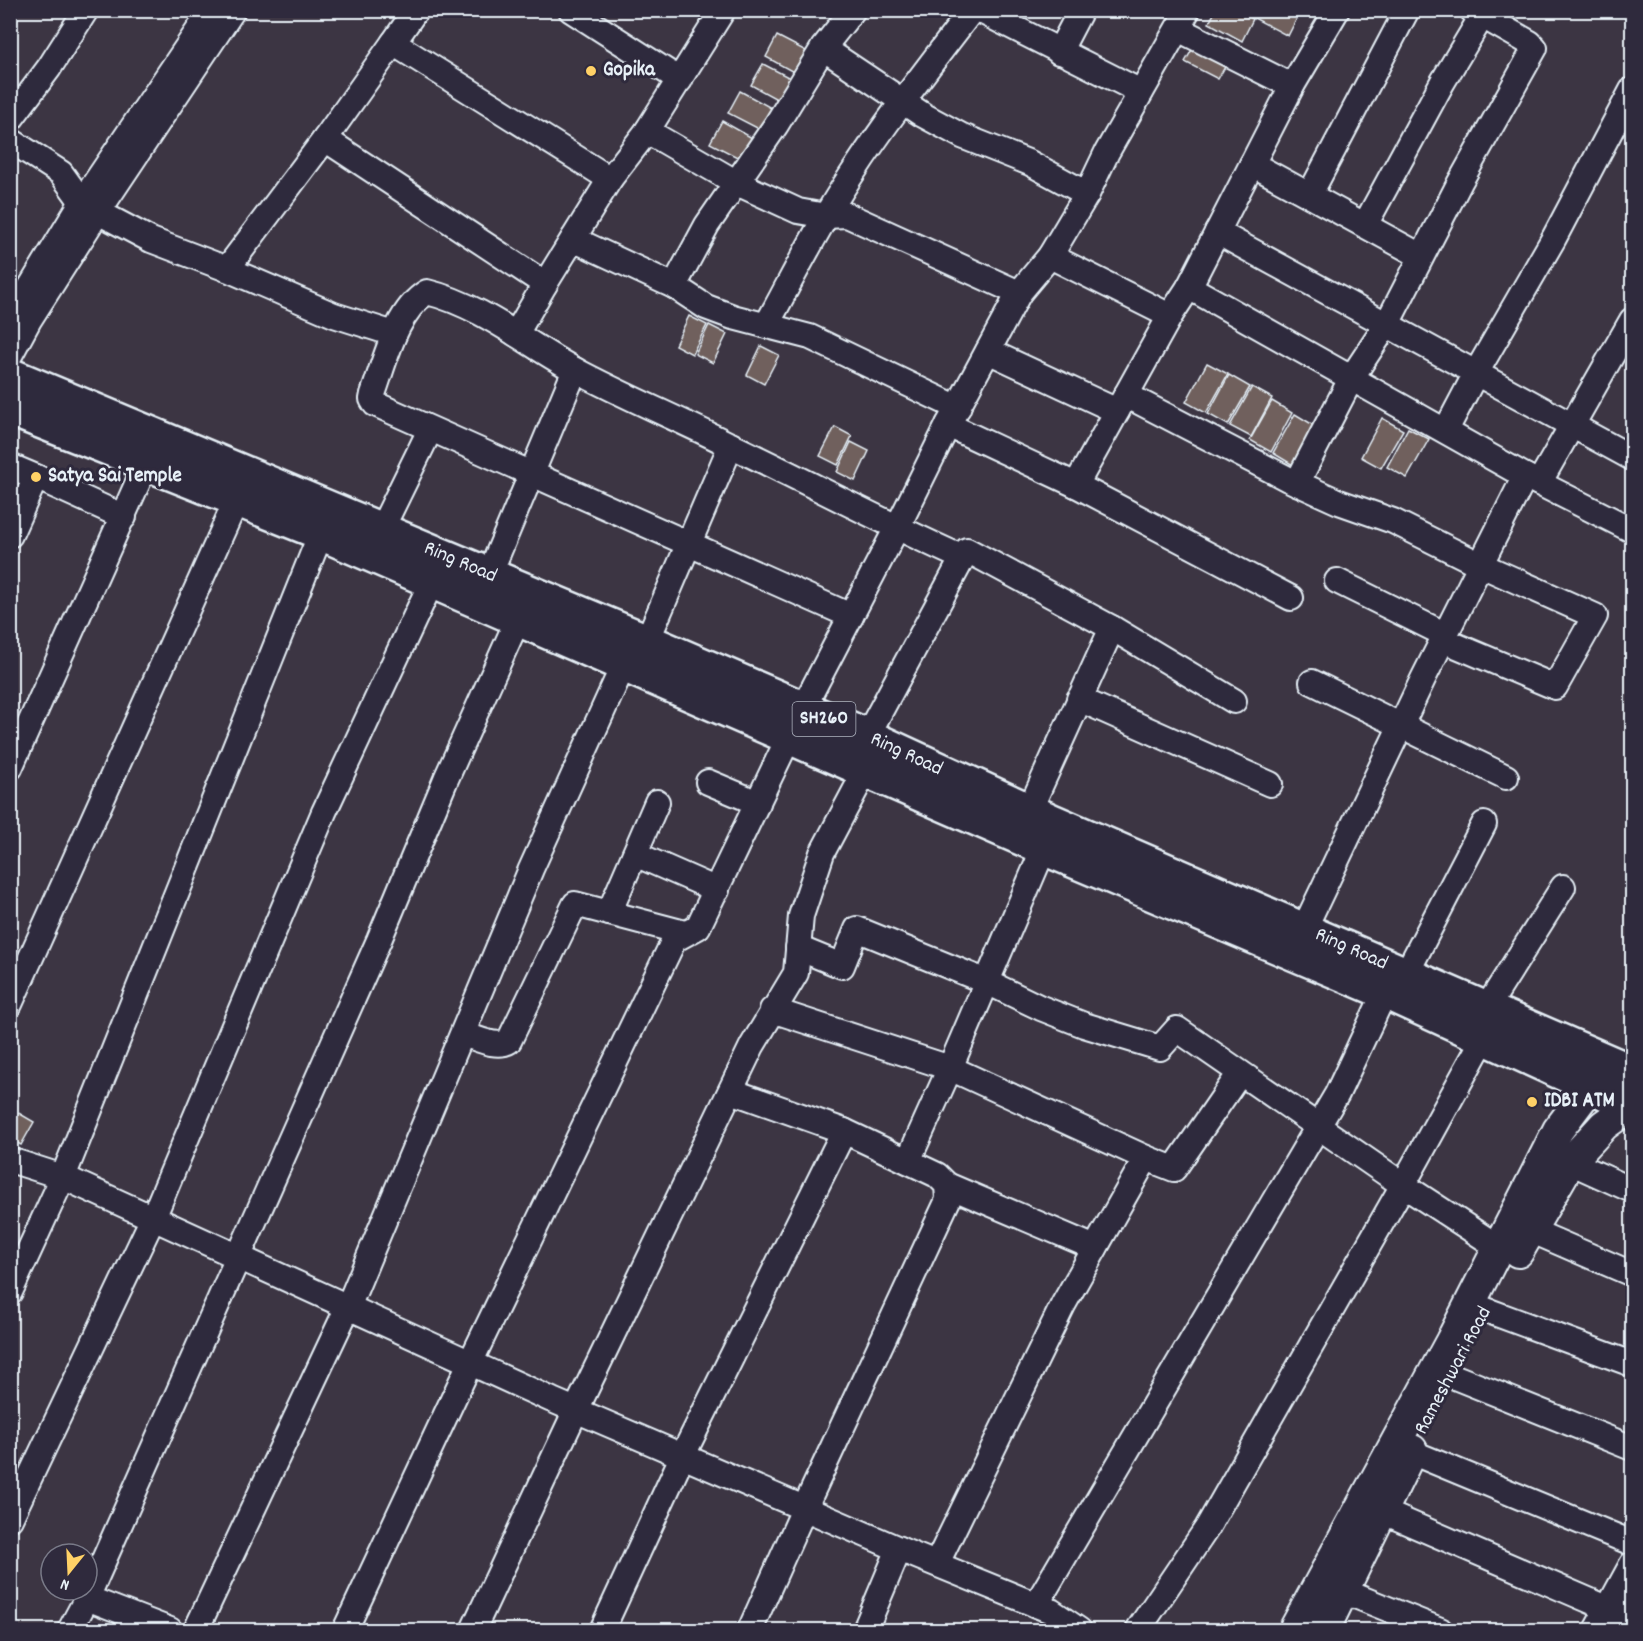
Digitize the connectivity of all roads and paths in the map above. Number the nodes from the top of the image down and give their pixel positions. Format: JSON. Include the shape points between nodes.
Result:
{"nodes":[{"id":1,"x":86,"y":10,"type":"edge"},
{"id":2,"x":416,"y":10,"type":"edge"},
{"id":3,"x":571,"y":10,"type":"edge"},
{"id":4,"x":723,"y":10,"type":"edge"},
{"id":5,"x":853,"y":10,"type":"edge"},
{"id":6,"x":972,"y":10,"type":"edge"},
{"id":7,"x":979,"y":10,"type":"edge"},
{"id":8,"x":1081,"y":10,"type":"edge"},
{"id":9,"x":1337,"y":10,"type":"edge"},
{"id":10,"x":1407,"y":10,"type":"edge"},
{"id":11,"x":226,"y":11,"type":"edge"},
{"id":12,"x":1477,"y":13,"type":"edge"},
{"id":13,"x":1183,"y":20,"type":"edge"},
{"id":14,"x":393,"y":43,"type":"junction"},
{"id":15,"x":823,"y":48,"type":"junction"},
{"id":16,"x":1059,"y":52,"type":"junction"},
{"id":17,"x":680,"y":80,"type":"junction"},
{"id":18,"x":1292,"y":86,"type":"junction"},
{"id":19,"x":1632,"y":90,"type":"edge"},
{"id":20,"x":1141,"y":92,"type":"junction"},
{"id":21,"x":902,"y":101,"type":"junction"},
{"id":22,"x":10,"y":120,"type":"edge"},
{"id":23,"x":647,"y":131,"type":"junction"},
{"id":24,"x":325,"y":139,"type":"junction"},
{"id":25,"x":10,"y":140,"type":"edge"},
{"id":26,"x":1252,"y":164,"type":"junction"},
{"id":27,"x":610,"y":179,"type":"junction"},
{"id":28,"x":737,"y":183,"type":"junction"},
{"id":29,"x":1087,"y":194,"type":"junction"},
{"id":30,"x":1310,"y":194,"type":"junction"},
{"id":31,"x":90,"y":207,"type":"junction"},
{"id":32,"x":825,"y":216,"type":"junction"},
{"id":33,"x":1365,"y":225,"type":"junction"},
{"id":34,"x":1217,"y":232,"type":"junction"},
{"id":35,"x":573,"y":239,"type":"junction"},
{"id":36,"x":1050,"y":256,"type":"junction"},
{"id":37,"x":1421,"y":256,"type":"junction"},
{"id":38,"x":227,"y":269,"type":"junction"},
{"id":39,"x":545,"y":284,"type":"junction"},
{"id":40,"x":674,"y":286,"type":"junction"},
{"id":41,"x":1189,"y":287,"type":"junction"},
{"id":42,"x":1019,"y":293,"type":"junction"},
{"id":43,"x":1170,"y":316,"type":"junction"},
{"id":44,"x":1632,"y":320,"type":"edge"},
{"id":45,"x":1387,"y":324,"type":"junction"},
{"id":46,"x":766,"y":326,"type":"junction"},
{"id":47,"x":394,"y":334,"type":"junction"},
{"id":48,"x":516,"y":334,"type":"junction"},
{"id":49,"x":13,"y":338,"type":"edge"},
{"id":50,"x":988,"y":351,"type":"junction"},
{"id":51,"x":575,"y":370,"type":"junction"},
{"id":52,"x":1476,"y":372,"type":"junction"},
{"id":53,"x":10,"y":375,"type":"edge"},
{"id":54,"x":1352,"y":377,"type":"junction"},
{"id":55,"x":1121,"y":403,"type":"junction"},
{"id":56,"x":10,"y":409,"type":"edge"},
{"id":57,"x":953,"y":416,"type":"junction"},
{"id":58,"x":1571,"y":424,"type":"junction"},
{"id":59,"x":430,"y":429,"type":"junction"},
{"id":60,"x":1446,"y":430,"type":"junction"},
{"id":61,"x":731,"y":445,"type":"junction"},
{"id":62,"x":1632,"y":458,"type":"edge"},
{"id":63,"x":147,"y":462,"type":"junction"},
{"id":64,"x":10,"y":466,"type":"edge"},
{"id":65,"x":531,"y":475,"type":"junction"},
{"id":66,"x":36,"y":477,"type":"junction"},
{"id":67,"x":1532,"y":479,"type":"junction"},
{"id":68,"x":1297,"y":483,"type":"junction"},
{"id":69,"x":1076,"y":485,"type":"junction"},
{"id":70,"x":237,"y":499,"type":"junction"},
{"id":71,"x":124,"y":517,"type":"junction"},
{"id":72,"x":897,"y":529,"type":"junction"},
{"id":73,"x":381,"y":530,"type":"junction"},
{"id":74,"x":1632,"y":530,"type":"edge"},
{"id":75,"x":321,"y":532,"type":"junction"},
{"id":76,"x":10,"y":535,"type":"edge"},
{"id":77,"x":689,"y":543,"type":"junction"},
{"id":78,"x":963,"y":558,"type":"junction"},
{"id":79,"x":1481,"y":565,"type":"junction"},
{"id":80,"x":489,"y":575,"type":"junction"},
{"id":81,"x":432,"y":581,"type":"junction"},
{"id":82,"x":1337,"y":581,"type":"dead end"},
{"id":83,"x":1291,"y":598,"type":"dead end"},
{"id":84,"x":851,"y":616,"type":"junction"},
{"id":85,"x":518,"y":619,"type":"junction"},
{"id":86,"x":1112,"y":628,"type":"junction"},
{"id":87,"x":1444,"y":637,"type":"junction"},
{"id":88,"x":647,"y":641,"type":"junction"},
{"id":89,"x":624,"y":664,"type":"junction"},
{"id":90,"x":1312,"y":682,"type":"dead end"},
{"id":91,"x":1079,"y":699,"type":"junction"},
{"id":92,"x":1234,"y":701,"type":"dead end"},
{"id":93,"x":796,"y":723,"type":"junction"},
{"id":94,"x":1401,"y":727,"type":"junction"},
{"id":95,"x":867,"y":736,"type":"junction"},
{"id":96,"x":10,"y":768,"type":"edge"},
{"id":97,"x":867,"y":770,"type":"junction"},
{"id":98,"x":1506,"y":777,"type":"dead end"},
{"id":99,"x":708,"y":782,"type":"dead end"},
{"id":100,"x":1270,"y":784,"type":"dead end"},
{"id":101,"x":657,"y":802,"type":"dead end"},
{"id":102,"x":758,"y":804,"type":"junction"},
{"id":103,"x":1029,"y":811,"type":"junction"},
{"id":104,"x":1484,"y":824,"type":"dead end"},
{"id":105,"x":1044,"y":848,"type":"junction"},
{"id":106,"x":635,"y":854,"type":"junction"},
{"id":107,"x":1563,"y":887,"type":"dead end"},
{"id":108,"x":717,"y":890,"type":"junction"},
{"id":109,"x":609,"y":913,"type":"junction"},
{"id":110,"x":1304,"y":929,"type":"junction"},
{"id":111,"x":685,"y":933,"type":"junction"},
{"id":112,"x":798,"y":948,"type":"junction"},
{"id":113,"x":987,"y":982,"type":"junction"},
{"id":114,"x":1396,"y":983,"type":"junction"},
{"id":115,"x":10,"y":1004,"type":"edge"},
{"id":116,"x":772,"y":1010,"type":"junction"},
{"id":117,"x":1485,"y":1023,"type":"junction"},
{"id":118,"x":463,"y":1034,"type":"junction"},
{"id":119,"x":1630,"y":1067,"type":"edge"},
{"id":120,"x":950,"y":1068,"type":"junction"},
{"id":121,"x":1240,"y":1073,"type":"junction"},
{"id":122,"x":1591,"y":1086,"type":"junction"},
{"id":123,"x":731,"y":1091,"type":"junction"},
{"id":124,"x":1632,"y":1105,"type":"edge"},
{"id":125,"x":1318,"y":1127,"type":"junction"},
{"id":126,"x":844,"y":1131,"type":"junction"},
{"id":127,"x":1146,"y":1158,"type":"junction"},
{"id":128,"x":10,"y":1160,"type":"edge"},
{"id":129,"x":908,"y":1161,"type":"junction"},
{"id":130,"x":1570,"y":1162,"type":"junction"},
{"id":131,"x":63,"y":1177,"type":"junction"},
{"id":132,"x":946,"y":1185,"type":"junction"},
{"id":133,"x":1403,"y":1185,"type":"junction"},
{"id":134,"x":1632,"y":1190,"type":"edge"},
{"id":135,"x":153,"y":1218,"type":"junction"},
{"id":136,"x":1530,"y":1230,"type":"junction"},
{"id":137,"x":1498,"y":1247,"type":"junction"},
{"id":138,"x":1095,"y":1248,"type":"junction"},
{"id":139,"x":238,"y":1257,"type":"junction"},
{"id":140,"x":1632,"y":1274,"type":"edge"},
{"id":141,"x":10,"y":1292,"type":"edge"},
{"id":142,"x":1479,"y":1306,"type":"junction"},
{"id":143,"x":348,"y":1307,"type":"junction"},
{"id":144,"x":470,"y":1363,"type":"junction"},
{"id":145,"x":1632,"y":1364,"type":"edge"},
{"id":146,"x":1450,"y":1375,"type":"junction"},
{"id":147,"x":576,"y":1410,"type":"junction"},
{"id":148,"x":1632,"y":1449,"type":"edge"},
{"id":149,"x":1411,"y":1452,"type":"junction"},
{"id":150,"x":683,"y":1455,"type":"junction"},
{"id":151,"x":805,"y":1507,"type":"junction"},
{"id":152,"x":1372,"y":1508,"type":"junction"},
{"id":153,"x":10,"y":1519,"type":"edge"},
{"id":154,"x":1632,"y":1543,"type":"edge"},
{"id":155,"x":899,"y":1549,"type":"junction"},
{"id":156,"x":937,"y":1563,"type":"junction"},
{"id":157,"x":1632,"y":1564,"type":"edge"},
{"id":158,"x":99,"y":1571,"type":"edge"},
{"id":159,"x":1343,"y":1591,"type":"junction"},
{"id":160,"x":85,"y":1602,"type":"edge"},
{"id":161,"x":97,"y":1602,"type":"edge"},
{"id":162,"x":1036,"y":1605,"type":"junction"},
{"id":163,"x":1607,"y":1608,"type":"junction"},
{"id":164,"x":1632,"y":1621,"type":"edge"},
{"id":165,"x":70,"y":1630,"type":"edge"},
{"id":166,"x":170,"y":1630,"type":"edge"},
{"id":167,"x":196,"y":1630,"type":"edge"},
{"id":168,"x":345,"y":1630,"type":"edge"},
{"id":169,"x":473,"y":1630,"type":"edge"},
{"id":170,"x":602,"y":1630,"type":"edge"},
{"id":171,"x":750,"y":1630,"type":"edge"},
{"id":172,"x":864,"y":1630,"type":"edge"},
{"id":173,"x":1079,"y":1630,"type":"edge"},
{"id":174,"x":1138,"y":1630,"type":"edge"},
{"id":175,"x":1294,"y":1630,"type":"edge"},
{"id":176,"x":1324,"y":1630,"type":"edge"},
{"id":177,"x":1440,"y":1630,"type":"edge"},
{"id":178,"x":1596,"y":1630,"type":"edge"}],
"edges":[{"from":1,"to":22,"type":"street"},
{"from":2,"to":14,"type":"street"},
{"from":3,"to":17,"type":"street"},
{"from":4,"to":17,"type":"street"},
{"from":5,"to":15,"type":"street"},
{"from":6,"to":21,"type":"street"},
{"from":7,"to":16,"type":"street"},
{"from":8,"to":16,"type":"street"},
{"from":9,"to":18,"type":"street"},
{"from":10,"to":30,"type":"street"},
{"from":11,"to":31,"type":"street"},
{"from":12,"to":33,"type":"street"},
{"from":12,"to":37,"type":"street","via":[[1535,48]]},
{"from":13,"to":18,"type":"street"},
{"from":13,"to":20,"type":"street"},
{"from":14,"to":24,"type":"street"},
{"from":14,"to":27,"type":"street"},
{"from":15,"to":21,"type":"street"},
{"from":15,"to":28,"type":"street"},
{"from":16,"to":20,"type":"street"},
{"from":17,"to":23,"type":"street"},
{"from":18,"to":26,"type":"street"},
{"from":19,"to":52,"type":"street","via":[[1554,238]]},
{"from":20,"to":29,"type":"street"},
{"from":21,"to":29,"type":"street","via":[[962,136],[1030,164]]},
{"from":21,"to":32,"type":"street"},
{"from":23,"to":27,"type":"street"},
{"from":23,"to":28,"type":"street"},
{"from":24,"to":38,"type":"street"},
{"from":24,"to":39,"type":"street"},
{"from":25,"to":31,"type":"street","via":[[61,173]]},
{"from":26,"to":30,"type":"street"},
{"from":26,"to":34,"type":"street"},
{"from":27,"to":35,"type":"street"},
{"from":28,"to":32,"type":"street","via":[[798,211]]},
{"from":28,"to":40,"type":"street","via":[[707,225]]},
{"from":29,"to":36,"type":"street"},
{"from":30,"to":33,"type":"street"},
{"from":31,"to":38,"type":"street","via":[[151,240]]},
{"from":31,"to":49,"type":"street"},
{"from":32,"to":42,"type":"street","via":[[847,215]]},
{"from":32,"to":46,"type":"street"},
{"from":33,"to":37,"type":"street"},
{"from":34,"to":41,"type":"street"},
{"from":34,"to":45,"type":"street"},
{"from":35,"to":39,"type":"street"},
{"from":35,"to":40,"type":"street"},
{"from":36,"to":42,"type":"street"},
{"from":36,"to":43,"type":"street"},
{"from":37,"to":45,"type":"street"},
{"from":38,"to":47,"type":"street","via":[[334,315]]},
{"from":39,"to":48,"type":"street"},
{"from":40,"to":46,"type":"street","via":[[706,307]]},
{"from":41,"to":43,"type":"street"},
{"from":41,"to":54,"type":"street"},
{"from":42,"to":50,"type":"street"},
{"from":43,"to":55,"type":"street"},
{"from":44,"to":58,"type":"street"},
{"from":45,"to":52,"type":"street"},
{"from":45,"to":54,"type":"street"},
{"from":46,"to":57,"type":"street","via":[[810,337]]},
{"from":47,"to":48,"type":"street","via":[[416,299],[427,292]]},
{"from":47,"to":59,"type":"street","via":[[372,399],[375,404]]},
{"from":48,"to":51,"type":"street"},
{"from":50,"to":55,"type":"street"},
{"from":50,"to":57,"type":"street"},
{"from":51,"to":61,"type":"street"},
{"from":51,"to":65,"type":"street"},
{"from":52,"to":58,"type":"street"},
{"from":52,"to":60,"type":"street"},
{"from":53,"to":73,"type":"highway","name":"Ring Road","number":"SH260"},
{"from":54,"to":60,"type":"street"},
{"from":54,"to":68,"type":"street"},
{"from":55,"to":68,"type":"street"},
{"from":55,"to":69,"type":"street"},
{"from":56,"to":63,"type":"highway","name":"Ring Road","number":"SH260"},
{"from":57,"to":69,"type":"street"},
{"from":57,"to":72,"type":"street"},
{"from":58,"to":62,"type":"street"},
{"from":58,"to":67,"type":"street"},
{"from":59,"to":65,"type":"street"},
{"from":59,"to":73,"type":"street"},
{"from":60,"to":67,"type":"street"},
{"from":61,"to":72,"type":"street"},
{"from":61,"to":77,"type":"street"},
{"from":63,"to":70,"type":"highway","name":"Ring Road","number":"SH260"},
{"from":63,"to":71,"type":"street"},
{"from":64,"to":66,"type":"street"},
{"from":65,"to":77,"type":"street"},
{"from":65,"to":80,"type":"street"},
{"from":66,"to":71,"type":"street"},
{"from":66,"to":76,"type":"street"},
{"from":67,"to":74,"type":"street"},
{"from":67,"to":79,"type":"street"},
{"from":68,"to":79,"type":"street","via":[[1393,521]]},
{"from":69,"to":83,"type":"street"},
{"from":70,"to":75,"type":"highway","name":"Ring Road","number":"SH260"},
{"from":70,"to":115,"type":"street"},
{"from":71,"to":96,"type":"street"},
{"from":72,"to":78,"type":"street"},
{"from":72,"to":84,"type":"street"},
{"from":73,"to":80,"type":"highway","name":"Ring Road","number":"SH260"},
{"from":75,"to":81,"type":"highway","name":"Ring Road","number":"SH260"},
{"from":75,"to":131,"type":"street"},
{"from":77,"to":84,"type":"street"},
{"from":77,"to":88,"type":"street"},
{"from":78,"to":86,"type":"street","via":[[968,550]]},
{"from":78,"to":95,"type":"street"},
{"from":79,"to":87,"type":"street"},
{"from":79,"to":87,"type":"street","via":[[1595,616],[1555,687]]},
{"from":80,"to":88,"type":"highway","name":"Ring Road","number":"SH260"},
{"from":81,"to":85,"type":"highway","name":"Ring Road","number":"SH260"},
{"from":81,"to":135,"type":"street","via":[[324,812]]},
{"from":82,"to":87,"type":"street"},
{"from":84,"to":93,"type":"street"},
{"from":85,"to":89,"type":"highway","name":"Ring Road","number":"SH260"},
{"from":85,"to":139,"type":"street"},
{"from":86,"to":91,"type":"street"},
{"from":86,"to":92,"type":"street"},
{"from":87,"to":94,"type":"street"},
{"from":88,"to":93,"type":"highway","name":"Ring Road","number":"SH260"},
{"from":89,"to":93,"type":"highway","name":"Ring Road","number":"SH260"},
{"from":89,"to":118,"type":"street","via":[[531,869]]},
{"from":90,"to":94,"type":"street"},
{"from":91,"to":100,"type":"street"},
{"from":91,"to":103,"type":"street"},
{"from":93,"to":95,"type":"highway","name":"Ring Road","number":"SH260"},
{"from":93,"to":97,"type":"highway","name":"Ring Road","number":"SH260"},
{"from":93,"to":102,"type":"street"},
{"from":94,"to":98,"type":"street"},
{"from":94,"to":110,"type":"street"},
{"from":95,"to":103,"type":"highway","name":"Ring Road","number":"SH260"},
{"from":97,"to":105,"type":"highway","name":"Ring Road","number":"SH260"},
{"from":97,"to":112,"type":"street","via":[[822,853],[801,916]]},
{"from":99,"to":102,"type":"street"},
{"from":101,"to":106,"type":"street"},
{"from":102,"to":108,"type":"street"},
{"from":103,"to":110,"type":"highway","name":"Ring Road","number":"SH260"},
{"from":104,"to":114,"type":"street"},
{"from":105,"to":113,"type":"street"},
{"from":105,"to":114,"type":"highway","name":"Ring Road","number":"SH260"},
{"from":106,"to":108,"type":"street"},
{"from":106,"to":109,"type":"street"},
{"from":107,"to":117,"type":"street"},
{"from":108,"to":111,"type":"street","via":[[698,927]]},
{"from":109,"to":111,"type":"street"},
{"from":109,"to":118,"type":"street","via":[[575,904],[509,1041],[497,1044]]},
{"from":110,"to":114,"type":"highway","name":"Ring Road","number":"SH260"},
{"from":111,"to":144,"type":"street","via":[[674,940]]},
{"from":112,"to":113,"type":"street","via":[[842,966],[857,929]]},
{"from":112,"to":116,"type":"street","via":[[796,973]]},
{"from":113,"to":120,"type":"street"},
{"from":113,"to":121,"type":"street","via":[[1084,1025],[1160,1048],[1177,1029]]},
{"from":114,"to":117,"type":"highway","name":"Ring Road","number":"SH260"},
{"from":114,"to":125,"type":"street"},
{"from":116,"to":120,"type":"street"},
{"from":116,"to":123,"type":"street"},
{"from":117,"to":119,"type":"highway","name":"Ring Road","number":"SH260"},
{"from":117,"to":122,"type":"highway","name":"Ring Road","number":"SH260"},
{"from":117,"to":133,"type":"street"},
{"from":118,"to":143,"type":"street"},
{"from":119,"to":122,"type":"main road"},
{"from":120,"to":127,"type":"street"},
{"from":120,"to":129,"type":"street"},
{"from":121,"to":125,"type":"street"},
{"from":121,"to":127,"type":"street","via":[[1174,1168]]},
{"from":122,"to":124,"type":"highway","name":"Ring Road","number":"SH260"},
{"from":122,"to":137,"type":"main road","via":[[1558,1130]]},
{"from":123,"to":126,"type":"street"},
{"from":123,"to":147,"type":"street"},
{"from":124,"to":130,"type":"main road","name":"Rameshwari Road","via":[[1604,1125]]},
{"from":125,"to":133,"type":"street"},
{"from":125,"to":162,"type":"street"},
{"from":126,"to":129,"type":"street"},
{"from":126,"to":150,"type":"street"},
{"from":127,"to":138,"type":"street"},
{"from":128,"to":131,"type":"street"},
{"from":129,"to":132,"type":"street","via":[[937,1175]]},
{"from":130,"to":134,"type":"street"},
{"from":130,"to":136,"type":"main road","name":"Rameshwari Road"},
{"from":131,"to":135,"type":"street"},
{"from":131,"to":141,"type":"street"},
{"from":132,"to":138,"type":"street"},
{"from":132,"to":151,"type":"street","via":[[948,1200]]},
{"from":133,"to":137,"type":"street"},
{"from":133,"to":174,"type":"street","via":[[1207,1527]]},
{"from":135,"to":139,"type":"street"},
{"from":135,"to":153,"type":"street"},
{"from":136,"to":140,"type":"street"},
{"from":136,"to":142,"type":"main road","name":"Rameshwari Road"},
{"from":137,"to":142,"type":"main road"},
{"from":138,"to":156,"type":"street","via":[[1063,1305]]},
{"from":139,"to":143,"type":"street"},
{"from":139,"to":158,"type":"street"},
{"from":142,"to":145,"type":"street"},
{"from":142,"to":146,"type":"main road","name":"Rameshwari Road"},
{"from":142,"to":152,"type":"main road"},
{"from":143,"to":144,"type":"street"},
{"from":143,"to":167,"type":"street"},
{"from":144,"to":147,"type":"street"},
{"from":144,"to":168,"type":"street"},
{"from":146,"to":148,"type":"street"},
{"from":146,"to":149,"type":"main road","name":"Rameshwari Road"},
{"from":147,"to":150,"type":"street"},
{"from":147,"to":169,"type":"street"},
{"from":149,"to":152,"type":"main road","name":"Rameshwari Road"},
{"from":149,"to":154,"type":"street"},
{"from":150,"to":151,"type":"street"},
{"from":150,"to":170,"type":"street"},
{"from":151,"to":155,"type":"street"},
{"from":151,"to":171,"type":"street"},
{"from":152,"to":159,"type":"main road","name":"Rameshwari Road"},
{"from":152,"to":163,"type":"street"},
{"from":152,"to":175,"type":"main road"},
{"from":155,"to":156,"type":"street"},
{"from":155,"to":172,"type":"street"},
{"from":156,"to":162,"type":"street"},
{"from":157,"to":163,"type":"street"},
{"from":159,"to":176,"type":"main road","name":"Rameshwari Road"},
{"from":159,"to":177,"type":"street"},
{"from":160,"to":165,"type":"street"},
{"from":161,"to":166,"type":"street"},
{"from":162,"to":173,"type":"street"},
{"from":163,"to":164,"type":"street"},
{"from":163,"to":178,"type":"street"}]}
